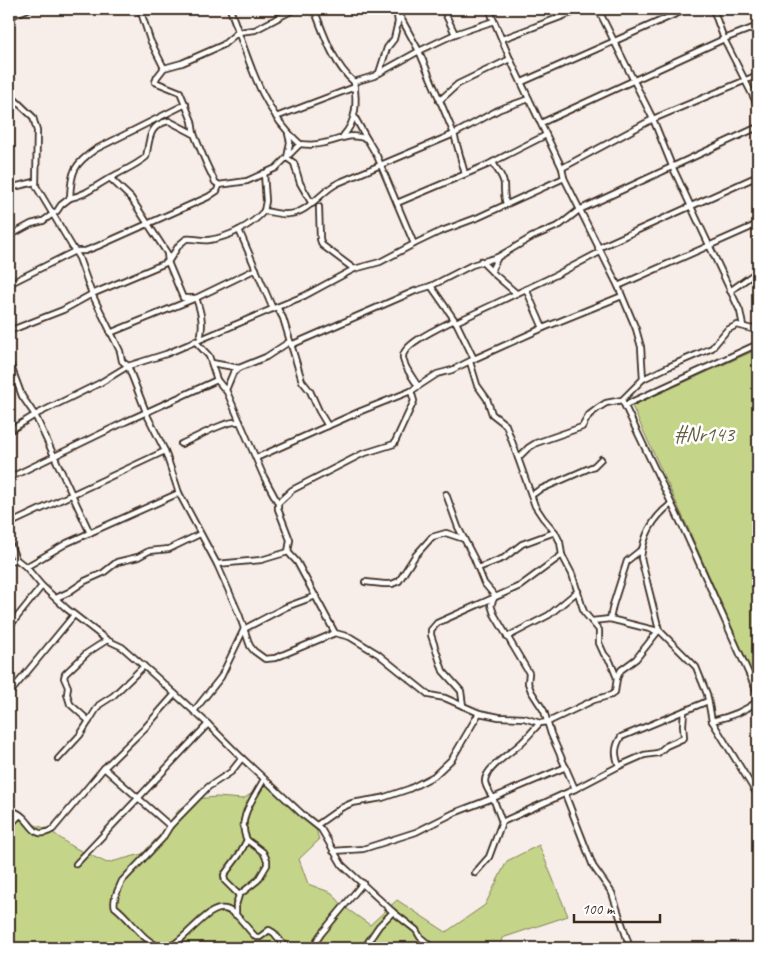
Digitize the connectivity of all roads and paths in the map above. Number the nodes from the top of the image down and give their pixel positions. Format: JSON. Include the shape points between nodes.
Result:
{"nodes":[{"id":1,"x":9,"y":9,"type":"edge"},
{"id":2,"x":28,"y":9,"type":"edge"},
{"id":3,"x":140,"y":9,"type":"edge"},
{"id":4,"x":230,"y":9,"type":"edge"},
{"id":5,"x":295,"y":9,"type":"edge"},
{"id":6,"x":314,"y":9,"type":"edge"},
{"id":7,"x":396,"y":9,"type":"edge"},
{"id":8,"x":443,"y":9,"type":"edge"},
{"id":9,"x":489,"y":9,"type":"edge"},
{"id":10,"x":582,"y":9,"type":"edge"},
{"id":11,"x":598,"y":9,"type":"edge"},
{"id":12,"x":687,"y":9,"type":"edge"},
{"id":13,"x":713,"y":9,"type":"edge"},
{"id":14,"x":10,"y":18,"type":"edge"},
{"id":15,"x":494,"y":21,"type":"junction"},
{"id":16,"x":758,"y":26,"type":"edge"},
{"id":17,"x":238,"y":32,"type":"junction"},
{"id":18,"x":455,"y":34,"type":"junction"},
{"id":19,"x":502,"y":39,"type":"junction"},
{"id":20,"x":724,"y":39,"type":"junction"},
{"id":21,"x":614,"y":42,"type":"junction"},
{"id":22,"x":419,"y":51,"type":"junction"},
{"id":23,"x":510,"y":58,"type":"junction"},
{"id":24,"x":164,"y":68,"type":"junction"},
{"id":25,"x":379,"y":74,"type":"junction"},
{"id":26,"x":758,"y":75,"type":"edge"},
{"id":27,"x":635,"y":80,"type":"junction"},
{"id":28,"x":746,"y":81,"type":"junction"},
{"id":29,"x":522,"y":82,"type":"junction"},
{"id":30,"x":354,"y":84,"type":"junction"},
{"id":31,"x":9,"y":94,"type":"edge"},
{"id":32,"x":530,"y":99,"type":"junction"},
{"id":33,"x":439,"y":101,"type":"junction"},
{"id":34,"x":186,"y":104,"type":"junction"},
{"id":35,"x":758,"y":106,"type":"edge"},
{"id":36,"x":354,"y":116,"type":"junction"},
{"id":37,"x":276,"y":117,"type":"junction"},
{"id":38,"x":653,"y":119,"type":"junction"},
{"id":39,"x":541,"y":122,"type":"junction"},
{"id":40,"x":758,"y":127,"type":"edge"},
{"id":41,"x":287,"y":133,"type":"junction"},
{"id":42,"x":194,"y":134,"type":"junction"},
{"id":43,"x":454,"y":134,"type":"junction"},
{"id":44,"x":546,"y":135,"type":"junction"},
{"id":45,"x":342,"y":136,"type":"junction"},
{"id":46,"x":367,"y":139,"type":"junction"},
{"id":47,"x":300,"y":144,"type":"junction"},
{"id":48,"x":287,"y":158,"type":"junction"},
{"id":49,"x":493,"y":162,"type":"junction"},
{"id":50,"x":381,"y":165,"type":"junction"},
{"id":51,"x":672,"y":166,"type":"junction"},
{"id":52,"x":562,"y":168,"type":"junction"},
{"id":53,"x":264,"y":173,"type":"junction"},
{"id":54,"x":465,"y":174,"type":"junction"},
{"id":55,"x":758,"y":176,"type":"edge"},
{"id":56,"x":110,"y":178,"type":"junction"},
{"id":57,"x":564,"y":178,"type":"junction"},
{"id":58,"x":35,"y":182,"type":"junction"},
{"id":59,"x":219,"y":185,"type":"junction"},
{"id":60,"x":9,"y":188,"type":"edge"},
{"id":61,"x":70,"y":198,"type":"junction"},
{"id":62,"x":397,"y":203,"type":"junction"},
{"id":63,"x":312,"y":204,"type":"junction"},
{"id":64,"x":506,"y":204,"type":"junction"},
{"id":65,"x":691,"y":205,"type":"junction"},
{"id":66,"x":319,"y":207,"type":"dead end"},
{"id":67,"x":579,"y":210,"type":"junction"},
{"id":68,"x":264,"y":211,"type":"junction"},
{"id":69,"x":54,"y":214,"type":"junction"},
{"id":70,"x":149,"y":223,"type":"junction"},
{"id":71,"x":758,"y":224,"type":"edge"},
{"id":72,"x":239,"y":230,"type":"junction"},
{"id":73,"x":9,"y":236,"type":"edge"},
{"id":74,"x":414,"y":244,"type":"junction"},
{"id":75,"x":708,"y":246,"type":"junction"},
{"id":76,"x":599,"y":250,"type":"junction"},
{"id":77,"x":75,"y":251,"type":"junction"},
{"id":78,"x":498,"y":257,"type":"junction"},
{"id":79,"x":481,"y":261,"type":"junction"},
{"id":80,"x":168,"y":262,"type":"junction"},
{"id":81,"x":256,"y":269,"type":"junction"},
{"id":82,"x":354,"y":269,"type":"junction"},
{"id":83,"x":758,"y":271,"type":"edge"},
{"id":84,"x":493,"y":273,"type":"junction"},
{"id":85,"x":9,"y":284,"type":"edge"},
{"id":86,"x":432,"y":286,"type":"junction"},
{"id":87,"x":618,"y":286,"type":"junction"},
{"id":88,"x":526,"y":289,"type":"junction"},
{"id":89,"x":730,"y":291,"type":"junction"},
{"id":90,"x":516,"y":293,"type":"junction"},
{"id":91,"x":92,"y":294,"type":"junction"},
{"id":92,"x":622,"y":296,"type":"junction"},
{"id":93,"x":196,"y":298,"type":"junction"},
{"id":94,"x":275,"y":308,"type":"junction"},
{"id":95,"x":455,"y":321,"type":"junction"},
{"id":96,"x":743,"y":326,"type":"junction"},
{"id":97,"x":758,"y":326,"type":"edge"},
{"id":98,"x":543,"y":328,"type":"junction"},
{"id":99,"x":9,"y":331,"type":"edge"},
{"id":100,"x":110,"y":333,"type":"junction"},
{"id":101,"x":198,"y":340,"type":"junction"},
{"id":102,"x":290,"y":344,"type":"junction"},
{"id":103,"x":758,"y":344,"type":"edge"},
{"id":104,"x":9,"y":361,"type":"edge"},
{"id":105,"x":472,"y":361,"type":"junction"},
{"id":106,"x":212,"y":363,"type":"junction"},
{"id":107,"x":128,"y":366,"type":"junction"},
{"id":108,"x":239,"y":368,"type":"junction"},
{"id":109,"x":643,"y":379,"type":"junction"},
{"id":110,"x":217,"y":380,"type":"junction"},
{"id":111,"x":16,"y":384,"type":"junction"},
{"id":112,"x":9,"y":385,"type":"edge"},
{"id":113,"x":418,"y":386,"type":"junction"},
{"id":114,"x":226,"y":390,"type":"junction"},
{"id":115,"x":411,"y":391,"type":"junction"},
{"id":116,"x":624,"y":402,"type":"junction"},
{"id":117,"x":146,"y":412,"type":"junction"},
{"id":118,"x":35,"y":414,"type":"junction"},
{"id":119,"x":240,"y":422,"type":"junction"},
{"id":120,"x":328,"y":426,"type":"junction"},
{"id":121,"x":9,"y":430,"type":"edge"},
{"id":122,"x":181,"y":444,"type":"dead end"},
{"id":123,"x":165,"y":451,"type":"junction"},
{"id":124,"x":54,"y":457,"type":"junction"},
{"id":125,"x":256,"y":458,"type":"junction"},
{"id":126,"x":518,"y":458,"type":"junction"},
{"id":127,"x":601,"y":459,"type":"dead end"},
{"id":128,"x":9,"y":478,"type":"edge"},
{"id":129,"x":179,"y":493,"type":"junction"},
{"id":130,"x":72,"y":494,"type":"junction"},
{"id":131,"x":446,"y":494,"type":"dead end"},
{"id":132,"x":532,"y":495,"type":"junction"},
{"id":133,"x":278,"y":503,"type":"junction"},
{"id":134,"x":671,"y":504,"type":"junction"},
{"id":135,"x":9,"y":524,"type":"edge"},
{"id":136,"x":555,"y":532,"type":"junction"},
{"id":137,"x":90,"y":534,"type":"junction"},
{"id":138,"x":200,"y":534,"type":"junction"},
{"id":139,"x":464,"y":539,"type":"junction"},
{"id":140,"x":9,"y":542,"type":"edge"},
{"id":141,"x":642,"y":549,"type":"junction"},
{"id":142,"x":288,"y":552,"type":"junction"},
{"id":143,"x":562,"y":555,"type":"junction"},
{"id":144,"x":16,"y":559,"type":"junction"},
{"id":145,"x":9,"y":562,"type":"edge"},
{"id":146,"x":217,"y":564,"type":"junction"},
{"id":147,"x":26,"y":567,"type":"junction"},
{"id":148,"x":478,"y":568,"type":"junction"},
{"id":149,"x":365,"y":582,"type":"dead end"},
{"id":150,"x":42,"y":586,"type":"junction"},
{"id":151,"x":578,"y":591,"type":"junction"},
{"id":152,"x":316,"y":596,"type":"junction"},
{"id":153,"x":496,"y":596,"type":"junction"},
{"id":154,"x":56,"y":598,"type":"junction"},
{"id":155,"x":74,"y":615,"type":"junction"},
{"id":156,"x":610,"y":619,"type":"junction"},
{"id":157,"x":592,"y":621,"type":"junction"},
{"id":158,"x":9,"y":627,"type":"edge"},
{"id":159,"x":244,"y":629,"type":"junction"},
{"id":160,"x":658,"y":631,"type":"junction"},
{"id":161,"x":334,"y":633,"type":"junction"},
{"id":162,"x":508,"y":637,"type":"junction"},
{"id":163,"x":107,"y":640,"type":"junction"},
{"id":164,"x":144,"y":666,"type":"junction"},
{"id":165,"x":617,"y":678,"type":"junction"},
{"id":166,"x":10,"y":690,"type":"edge"},
{"id":167,"x":176,"y":694,"type":"junction"},
{"id":168,"x":758,"y":694,"type":"edge"},
{"id":169,"x":758,"y":701,"type":"edge"},
{"id":170,"x":708,"y":702,"type":"junction"},
{"id":171,"x":463,"y":706,"type":"junction"},
{"id":172,"x":194,"y":711,"type":"junction"},
{"id":173,"x":684,"y":711,"type":"junction"},
{"id":174,"x":479,"y":713,"type":"junction"},
{"id":175,"x":89,"y":721,"type":"junction"},
{"id":176,"x":712,"y":721,"type":"junction"},
{"id":177,"x":540,"y":722,"type":"junction"},
{"id":178,"x":548,"y":722,"type":"junction"},
{"id":179,"x":208,"y":724,"type":"junction"},
{"id":180,"x":242,"y":758,"type":"junction"},
{"id":181,"x":58,"y":759,"type":"dead end"},
{"id":182,"x":619,"y":766,"type":"junction"},
{"id":183,"x":566,"y":767,"type":"junction"},
{"id":184,"x":104,"y":768,"type":"junction"},
{"id":185,"x":264,"y":779,"type":"junction"},
{"id":186,"x":576,"y":789,"type":"junction"},
{"id":187,"x":565,"y":794,"type":"junction"},
{"id":188,"x":758,"y":796,"type":"edge"},
{"id":189,"x":493,"y":798,"type":"junction"},
{"id":190,"x":138,"y":799,"type":"junction"},
{"id":191,"x":9,"y":809,"type":"edge"},
{"id":192,"x":20,"y":814,"type":"junction"},
{"id":193,"x":502,"y":822,"type":"junction"},
{"id":194,"x":317,"y":825,"type":"junction"},
{"id":195,"x":9,"y":826,"type":"edge"},
{"id":196,"x":170,"y":826,"type":"junction"},
{"id":197,"x":247,"y":840,"type":"junction"},
{"id":198,"x":333,"y":851,"type":"junction"},
{"id":199,"x":76,"y":864,"type":"dead end"},
{"id":200,"x":475,"y":873,"type":"dead end"},
{"id":201,"x":363,"y":883,"type":"junction"},
{"id":202,"x":239,"y":895,"type":"junction"},
{"id":203,"x":393,"y":912,"type":"junction"},
{"id":204,"x":236,"y":915,"type":"junction"},
{"id":205,"x":286,"y":948,"type":"edge"},
{"id":206,"x":318,"y":948,"type":"edge"},
{"id":207,"x":364,"y":948,"type":"edge"},
{"id":208,"x":433,"y":948,"type":"edge"},
{"id":209,"x":630,"y":948,"type":"edge"}],
"edges":[{"from":1,"to":14,"type":"street"},
{"from":2,"to":14,"type":"street"},
{"from":3,"to":24,"type":"street"},
{"from":4,"to":17,"type":"street"},
{"from":5,"to":17,"type":"street","via":[[255,30]]},
{"from":6,"to":30,"type":"street","via":[[333,53]]},
{"from":7,"to":22,"type":"street"},
{"from":7,"to":25,"type":"street","via":[[396,34]]},
{"from":8,"to":18,"type":"street"},
{"from":9,"to":15,"type":"street"},
{"from":10,"to":19,"type":"street"},
{"from":11,"to":21,"type":"street"},
{"from":12,"to":21,"type":"street"},
{"from":13,"to":20,"type":"street"},
{"from":15,"to":18,"type":"street"},
{"from":15,"to":19,"type":"street"},
{"from":16,"to":20,"type":"street"},
{"from":17,"to":24,"type":"street","via":[[223,46]]},
{"from":17,"to":37,"type":"street","via":[[256,82]]},
{"from":18,"to":22,"type":"street"},
{"from":19,"to":23,"type":"street"},
{"from":20,"to":27,"type":"street"},
{"from":20,"to":28,"type":"street"},
{"from":21,"to":27,"type":"street"},
{"from":21,"to":29,"type":"street"},
{"from":22,"to":25,"type":"street"},
{"from":22,"to":33,"type":"street"},
{"from":23,"to":29,"type":"street"},
{"from":23,"to":33,"type":"street","via":[[458,84]]},
{"from":24,"to":34,"type":"street","via":[[155,82],[180,92]]},
{"from":25,"to":30,"type":"street"},
{"from":26,"to":28,"type":"street"},
{"from":27,"to":38,"type":"street"},
{"from":27,"to":39,"type":"street"},
{"from":28,"to":35,"type":"street"},
{"from":28,"to":38,"type":"street"},
{"from":29,"to":32,"type":"street"},
{"from":30,"to":36,"type":"street","via":[[357,99]]},
{"from":30,"to":37,"type":"street"},
{"from":31,"to":58,"type":"street","via":[[33,116],[37,132]]},
{"from":32,"to":39,"type":"street"},
{"from":32,"to":43,"type":"street","via":[[500,110]]},
{"from":33,"to":43,"type":"street"},
{"from":34,"to":42,"type":"street"},
{"from":34,"to":61,"type":"street","via":[[83,157],[71,176]]},
{"from":36,"to":45,"type":"street"},
{"from":36,"to":46,"type":"street"},
{"from":37,"to":41,"type":"street"},
{"from":38,"to":51,"type":"street"},
{"from":38,"to":52,"type":"street"},
{"from":39,"to":44,"type":"street"},
{"from":40,"to":51,"type":"street"},
{"from":41,"to":47,"type":"street"},
{"from":41,"to":48,"type":"street","via":[[290,142]]},
{"from":42,"to":56,"type":"street","via":[[169,121],[156,126],[150,134],[146,157]]},
{"from":42,"to":59,"type":"street"},
{"from":43,"to":50,"type":"street"},
{"from":43,"to":54,"type":"street"},
{"from":44,"to":49,"type":"street"},
{"from":44,"to":52,"type":"street"},
{"from":45,"to":46,"type":"street"},
{"from":45,"to":47,"type":"street","via":[[323,144]]},
{"from":46,"to":50,"type":"street"},
{"from":47,"to":48,"type":"street"},
{"from":48,"to":53,"type":"street"},
{"from":48,"to":63,"type":"street","via":[[294,163],[300,184]]},
{"from":49,"to":54,"type":"street"},
{"from":49,"to":64,"type":"street","via":[[504,184]]},
{"from":50,"to":62,"type":"street"},
{"from":50,"to":63,"type":"street","via":[[332,185]]},
{"from":51,"to":65,"type":"street"},
{"from":51,"to":67,"type":"street"},
{"from":52,"to":57,"type":"street"},
{"from":53,"to":59,"type":"street","via":[[240,183]]},
{"from":53,"to":68,"type":"street"},
{"from":54,"to":62,"type":"street"},
{"from":55,"to":65,"type":"street"},
{"from":56,"to":61,"type":"street","via":[[89,192]]},
{"from":56,"to":70,"type":"street","via":[[131,198]]},
{"from":57,"to":64,"type":"street"},
{"from":57,"to":67,"type":"street"},
{"from":58,"to":60,"type":"street"},
{"from":58,"to":69,"type":"street"},
{"from":59,"to":70,"type":"street","via":[[208,197]]},
{"from":61,"to":69,"type":"street"},
{"from":62,"to":74,"type":"street"},
{"from":63,"to":68,"type":"street","via":[[291,214]]},
{"from":64,"to":74,"type":"street"},
{"from":65,"to":75,"type":"street"},
{"from":65,"to":76,"type":"street"},
{"from":66,"to":82,"type":"street","via":[[322,245]]},
{"from":67,"to":76,"type":"street"},
{"from":67,"to":78,"type":"street","via":[[560,225]]},
{"from":68,"to":72,"type":"street","via":[[258,219]]},
{"from":69,"to":73,"type":"street"},
{"from":69,"to":77,"type":"street"},
{"from":70,"to":77,"type":"street","via":[[85,251]]},
{"from":70,"to":80,"type":"street","via":[[167,253]]},
{"from":71,"to":75,"type":"street"},
{"from":72,"to":80,"type":"street","via":[[208,241],[186,238]]},
{"from":72,"to":81,"type":"street"},
{"from":74,"to":82,"type":"street","via":[[380,262]]},
{"from":75,"to":87,"type":"street"},
{"from":75,"to":89,"type":"street"},
{"from":76,"to":87,"type":"street"},
{"from":76,"to":88,"type":"street"},
{"from":77,"to":85,"type":"street"},
{"from":77,"to":91,"type":"street"},
{"from":78,"to":79,"type":"street"},
{"from":78,"to":84,"type":"street"},
{"from":79,"to":84,"type":"street"},
{"from":79,"to":86,"type":"street"},
{"from":80,"to":91,"type":"street"},
{"from":80,"to":93,"type":"street","via":[[183,298]]},
{"from":81,"to":93,"type":"street"},
{"from":81,"to":94,"type":"street"},
{"from":82,"to":94,"type":"street"},
{"from":83,"to":89,"type":"street"},
{"from":84,"to":90,"type":"street"},
{"from":86,"to":95,"type":"street"},
{"from":86,"to":102,"type":"street"},
{"from":87,"to":92,"type":"street"},
{"from":88,"to":90,"type":"street"},
{"from":88,"to":98,"type":"street"},
{"from":89,"to":96,"type":"street"},
{"from":90,"to":95,"type":"street"},
{"from":91,"to":99,"type":"street","via":[[63,310]]},
{"from":91,"to":100,"type":"street"},
{"from":92,"to":98,"type":"street"},
{"from":92,"to":109,"type":"street","via":[[641,347]]},
{"from":93,"to":100,"type":"street"},
{"from":93,"to":101,"type":"street","via":[[202,318]]},
{"from":94,"to":101,"type":"street"},
{"from":94,"to":102,"type":"street","via":[[283,318]]},
{"from":95,"to":105,"type":"street"},
{"from":95,"to":113,"type":"street","via":[[418,340],[403,354],[403,360]]},
{"from":96,"to":97,"type":"street","via":[[752,329]]},
{"from":96,"to":109,"type":"street","via":[[727,330],[712,348]]},
{"from":98,"to":105,"type":"street"},
{"from":100,"to":107,"type":"street","via":[[122,361]]},
{"from":101,"to":106,"type":"street"},
{"from":101,"to":107,"type":"street"},
{"from":102,"to":108,"type":"street"},
{"from":102,"to":120,"type":"street","via":[[302,381]]},
{"from":103,"to":116,"type":"street"},
{"from":104,"to":111,"type":"street"},
{"from":105,"to":113,"type":"street","via":[[436,374]]},
{"from":105,"to":126,"type":"street","via":[[477,385],[492,414],[506,425]]},
{"from":106,"to":108,"type":"street"},
{"from":106,"to":110,"type":"street"},
{"from":107,"to":117,"type":"street"},
{"from":107,"to":118,"type":"street"},
{"from":108,"to":114,"type":"street","via":[[233,373]]},
{"from":109,"to":116,"type":"street"},
{"from":110,"to":114,"type":"street"},
{"from":110,"to":117,"type":"street"},
{"from":111,"to":112,"type":"street"},
{"from":111,"to":118,"type":"street","via":[[25,403]]},
{"from":113,"to":115,"type":"street"},
{"from":114,"to":119,"type":"street"},
{"from":115,"to":120,"type":"street"},
{"from":115,"to":133,"type":"street","via":[[414,401],[394,444],[362,454],[292,490]]},
{"from":116,"to":126,"type":"street","via":[[606,403],[589,414],[582,426],[536,443]]},
{"from":116,"to":134,"type":"street"},
{"from":117,"to":123,"type":"street"},
{"from":117,"to":124,"type":"street"},
{"from":118,"to":121,"type":"street"},
{"from":118,"to":124,"type":"street"},
{"from":119,"to":122,"type":"street","via":[[222,425]]},
{"from":119,"to":125,"type":"street"},
{"from":120,"to":125,"type":"street"},
{"from":123,"to":129,"type":"street"},
{"from":123,"to":130,"type":"street"},
{"from":124,"to":128,"type":"street"},
{"from":124,"to":130,"type":"street"},
{"from":125,"to":133,"type":"street"},
{"from":126,"to":132,"type":"street"},
{"from":127,"to":132,"type":"street","via":[[594,466]]},
{"from":129,"to":137,"type":"street"},
{"from":129,"to":138,"type":"street"},
{"from":130,"to":135,"type":"street"},
{"from":130,"to":137,"type":"street"},
{"from":131,"to":139,"type":"street"},
{"from":132,"to":136,"type":"street","via":[[538,512]]},
{"from":133,"to":142,"type":"street","via":[[290,540]]},
{"from":134,"to":141,"type":"street","via":[[662,510],[651,526]]},
{"from":134,"to":168,"type":"street"},
{"from":136,"to":143,"type":"street"},
{"from":136,"to":148,"type":"street","via":[[522,544],[504,558]]},
{"from":137,"to":147,"type":"street","via":[[67,543]]},
{"from":138,"to":146,"type":"street"},
{"from":138,"to":154,"type":"street","via":[[169,549],[149,551],[117,562]]},
{"from":139,"to":148,"type":"street"},
{"from":139,"to":149,"type":"street","via":[[446,533],[432,537],[399,581],[392,584]]},
{"from":140,"to":144,"type":"street"},
{"from":141,"to":156,"type":"street","via":[[627,561]]},
{"from":141,"to":160,"type":"street","via":[[641,558]]},
{"from":142,"to":146,"type":"street","via":[[245,563]]},
{"from":142,"to":152,"type":"street"},
{"from":143,"to":151,"type":"street"},
{"from":143,"to":153,"type":"street","via":[[520,586]]},
{"from":144,"to":145,"type":"street"},
{"from":144,"to":147,"type":"street"},
{"from":146,"to":159,"type":"street"},
{"from":147,"to":150,"type":"street"},
{"from":148,"to":153,"type":"street","via":[[484,583]]},
{"from":150,"to":154,"type":"street"},
{"from":150,"to":158,"type":"street"},
{"from":151,"to":157,"type":"street","via":[[584,612]]},
{"from":151,"to":162,"type":"street","via":[[549,615]]},
{"from":152,"to":159,"type":"street","via":[[286,606]]},
{"from":152,"to":161,"type":"street"},
{"from":153,"to":162,"type":"street","via":[[491,605]]},
{"from":153,"to":171,"type":"street","via":[[437,623],[431,630],[443,671],[461,691]]},
{"from":154,"to":155,"type":"street"},
{"from":155,"to":163,"type":"street"},
{"from":155,"to":166,"type":"street"},
{"from":156,"to":157,"type":"street"},
{"from":156,"to":160,"type":"street"},
{"from":157,"to":165,"type":"street","via":[[599,630],[599,643]]},
{"from":159,"to":161,"type":"street","via":[[254,651],[265,659],[275,658]]},
{"from":159,"to":172,"type":"street","via":[[221,677]]},
{"from":160,"to":165,"type":"street"},
{"from":160,"to":170,"type":"street","via":[[696,667]]},
{"from":161,"to":171,"type":"street","via":[[350,637],[378,654],[429,695]]},
{"from":162,"to":178,"type":"street","via":[[529,673],[531,691]]},
{"from":163,"to":164,"type":"street","via":[[122,647]]},
{"from":163,"to":175,"type":"street","via":[[68,669],[64,678],[70,704]]},
{"from":164,"to":167,"type":"street"},
{"from":164,"to":175,"type":"street","via":[[99,705]]},
{"from":165,"to":178,"type":"street","via":[[612,695]]},
{"from":167,"to":172,"type":"street"},
{"from":167,"to":184,"type":"street"},
{"from":169,"to":176,"type":"street","via":[[742,712]]},
{"from":170,"to":173,"type":"street"},
{"from":170,"to":176,"type":"street"},
{"from":171,"to":174,"type":"street"},
{"from":172,"to":179,"type":"street"},
{"from":173,"to":182,"type":"street","via":[[684,738],[658,752]]},
{"from":173,"to":182,"type":"street","via":[[622,738],[615,751]]},
{"from":174,"to":177,"type":"street"},
{"from":174,"to":194,"type":"street","via":[[452,759],[434,776],[409,790],[352,803]]},
{"from":175,"to":181,"type":"street"},
{"from":176,"to":188,"type":"street"},
{"from":177,"to":178,"type":"street"},
{"from":177,"to":189,"type":"street","via":[[487,775],[486,785]]},
{"from":178,"to":183,"type":"street"},
{"from":179,"to":180,"type":"street"},
{"from":179,"to":190,"type":"street"},
{"from":180,"to":185,"type":"street"},
{"from":180,"to":196,"type":"street","via":[[231,772],[208,787]]},
{"from":182,"to":186,"type":"street"},
{"from":183,"to":186,"type":"street"},
{"from":183,"to":189,"type":"street"},
{"from":184,"to":190,"type":"street"},
{"from":184,"to":192,"type":"street","via":[[47,832],[34,831]]},
{"from":185,"to":194,"type":"street"},
{"from":185,"to":197,"type":"street","via":[[244,817],[243,832]]},
{"from":186,"to":187,"type":"street"},
{"from":187,"to":193,"type":"street"},
{"from":187,"to":209,"type":"street","via":[[593,866],[612,893]]},
{"from":189,"to":193,"type":"street"},
{"from":189,"to":198,"type":"street","via":[[416,832],[363,849]]},
{"from":190,"to":196,"type":"street"},
{"from":190,"to":199,"type":"street"},
{"from":191,"to":192,"type":"street"},
{"from":192,"to":195,"type":"street"},
{"from":193,"to":200,"type":"street","via":[[488,857]]},
{"from":194,"to":198,"type":"street","via":[[325,833]]},
{"from":196,"to":204,"type":"street","via":[[162,839],[122,881],[115,907],[146,938],[163,948],[170,947],[216,910],[224,909]]},
{"from":197,"to":202,"type":"street","via":[[224,875]]},
{"from":197,"to":202,"type":"street","via":[[263,852],[267,865],[258,880]]},
{"from":198,"to":201,"type":"street","via":[[342,865]]},
{"from":201,"to":203,"type":"street"},
{"from":201,"to":206,"type":"street","via":[[321,934],[317,940]]},
{"from":202,"to":204,"type":"street"},
{"from":203,"to":207,"type":"street"},
{"from":203,"to":208,"type":"street"},
{"from":204,"to":205,"type":"street","via":[[256,937],[269,930]]}]}
